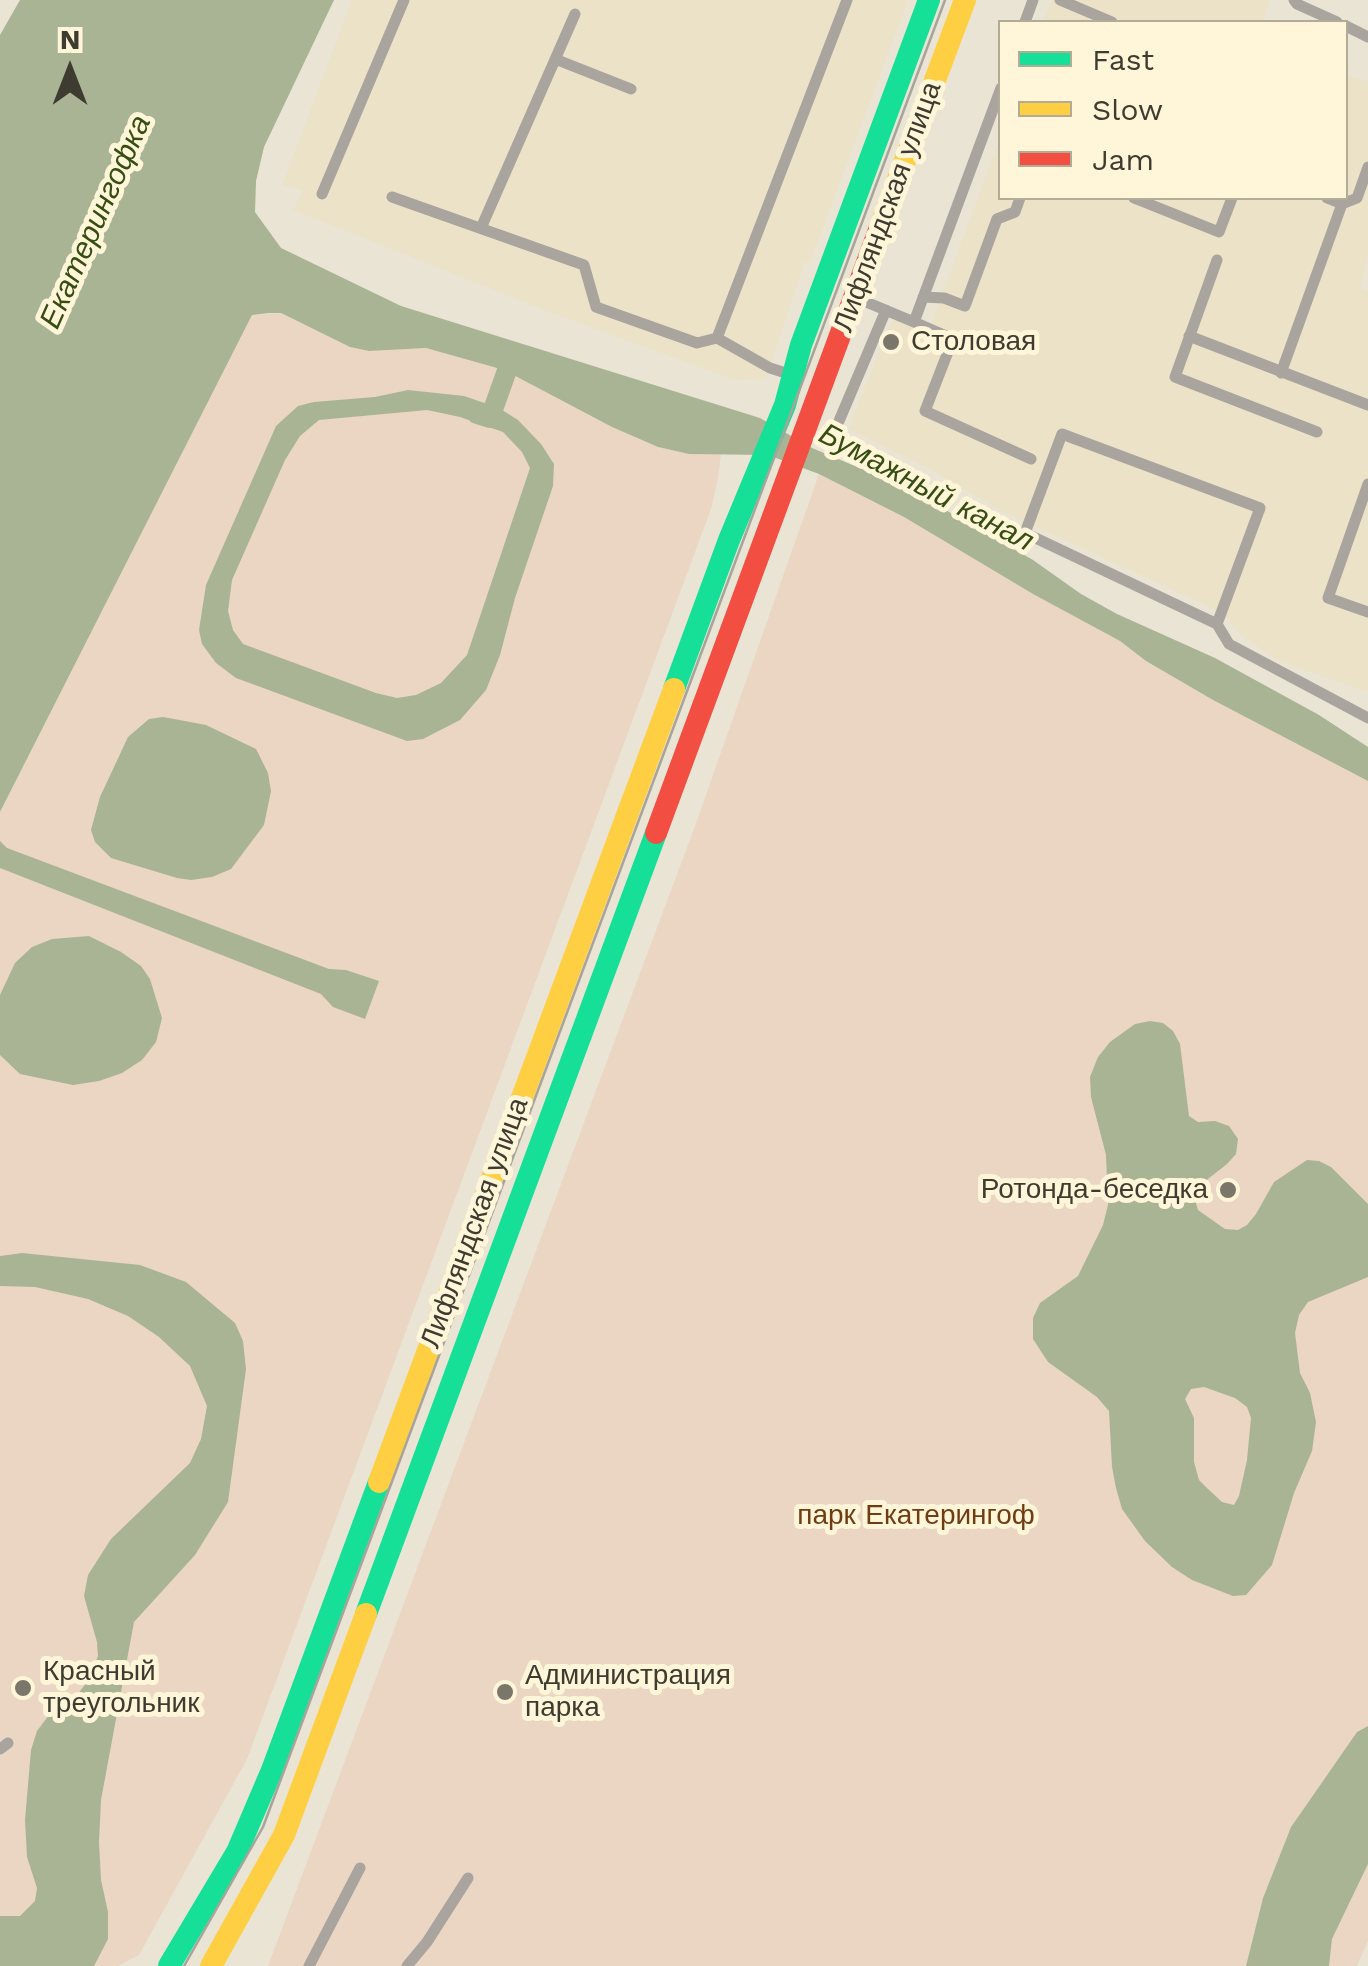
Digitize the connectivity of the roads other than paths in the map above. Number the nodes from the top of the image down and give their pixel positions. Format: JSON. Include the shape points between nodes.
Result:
{"nodes":[{"id":1,"x":404,"y":0,"type":"edge"},
{"id":2,"x":847,"y":0,"type":"edge"},
{"id":3,"x":929,"y":0,"type":"edge"},
{"id":4,"x":965,"y":0,"type":"edge"},
{"id":5,"x":1060,"y":0,"type":"edge"},
{"id":6,"x":1294,"y":0,"type":"edge"},
{"id":7,"x":575,"y":14,"type":"dead end"},
{"id":8,"x":1090,"y":19,"type":"edge"},
{"id":9,"x":1333,"y":20,"type":"edge"},
{"id":10,"x":556,"y":59,"type":"junction"},
{"id":11,"x":631,"y":89,"type":"dead end"},
{"id":12,"x":998,"y":93,"type":"edge"},
{"id":13,"x":1368,"y":167,"type":"edge"},
{"id":14,"x":322,"y":194,"type":"dead end"},
{"id":15,"x":392,"y":197,"type":"dead end"},
{"id":16,"x":1019,"y":200,"type":"edge"},
{"id":17,"x":1139,"y":200,"type":"edge"},
{"id":18,"x":1231,"y":200,"type":"edge"},
{"id":19,"x":1331,"y":200,"type":"edge"},
{"id":20,"x":1342,"y":204,"type":"junction"},
{"id":21,"x":481,"y":228,"type":"junction"},
{"id":22,"x":1217,"y":260,"type":"dead end"},
{"id":23,"x":855,"y":297,"type":"junction"},
{"id":24,"x":923,"y":297,"type":"junction"},
{"id":25,"x":886,"y":310,"type":"junction"},
{"id":26,"x":914,"y":322,"type":"junction"},
{"id":27,"x":1189,"y":336,"type":"junction"},
{"id":28,"x":717,"y":338,"type":"junction"},
{"id":29,"x":1281,"y":373,"type":"junction"},
{"id":30,"x":793,"y":375,"type":"junction"},
{"id":31,"x":1368,"y":405,"type":"edge"},
{"id":32,"x":839,"y":421,"type":"dead end"},
{"id":33,"x":1317,"y":432,"type":"dead end"},
{"id":34,"x":1030,"y":460,"type":"dead end"},
{"id":35,"x":1368,"y":484,"type":"edge"},
{"id":36,"x":1368,"y":612,"type":"edge"},
{"id":37,"x":1217,"y":624,"type":"junction"},
{"id":38,"x":1368,"y":718,"type":"edge"},
{"id":39,"x":360,"y":1868,"type":"dead end"},
{"id":40,"x":468,"y":1878,"type":"dead end"},
{"id":41,"x":169,"y":1966,"type":"edge"},
{"id":42,"x":211,"y":1966,"type":"edge"},
{"id":43,"x":310,"y":1966,"type":"edge"},
{"id":44,"x":406,"y":1966,"type":"edge"}],
"edges":[{"from":1,"to":14,"type":"lane"},
{"from":2,"to":28,"type":"lane"},
{"from":3,"to":30,"type":"main road","name":"Лифляндская улица"},
{"from":4,"to":23,"type":"main road","name":"Лифляндская улица"},
{"from":5,"to":8,"type":"lane"},
{"from":6,"to":9,"type":"lane"},
{"from":7,"to":10,"type":"lane"},
{"from":10,"to":11,"type":"lane"},
{"from":10,"to":21,"type":"lane"},
{"from":12,"to":24,"type":"lane"},
{"from":13,"to":20,"type":"lane","via":[[1357,198]]},
{"from":15,"to":21,"type":"lane"},
{"from":16,"to":24,"type":"lane","via":[[1015,212],[997,219],[965,306]]},
{"from":17,"to":18,"type":"lane","via":[[1219,232]]},
{"from":19,"to":20,"type":"lane"},
{"from":20,"to":29,"type":"lane"},
{"from":21,"to":28,"type":"lane","via":[[584,264],[596,307],[696,344]]},
{"from":22,"to":27,"type":"lane"},
{"from":23,"to":25,"type":"lane"},
{"from":23,"to":42,"type":"main road","name":"Лифляндская улица","via":[[284,1835]]},
{"from":24,"to":26,"type":"lane"},
{"from":25,"to":26,"type":"lane"},
{"from":25,"to":32,"type":"lane"},
{"from":26,"to":34,"type":"lane","via":[[953,338],[925,411]]},
{"from":27,"to":29,"type":"lane"},
{"from":27,"to":33,"type":"lane","via":[[1175,377]]},
{"from":28,"to":30,"type":"lane"},
{"from":29,"to":31,"type":"lane"},
{"from":30,"to":41,"type":"main road","name":"Лифляндская улица","via":[[266,1787],[237,1852]]},
{"from":35,"to":36,"type":"lane","via":[[1328,598]]},
{"from":37,"to":37,"type":"lane","via":[[1260,508],[1062,434],[1025,534]]},
{"from":37,"to":38,"type":"lane","via":[[1229,644]]},
{"from":39,"to":43,"type":"lane"},
{"from":40,"to":44,"type":"lane"}]}
